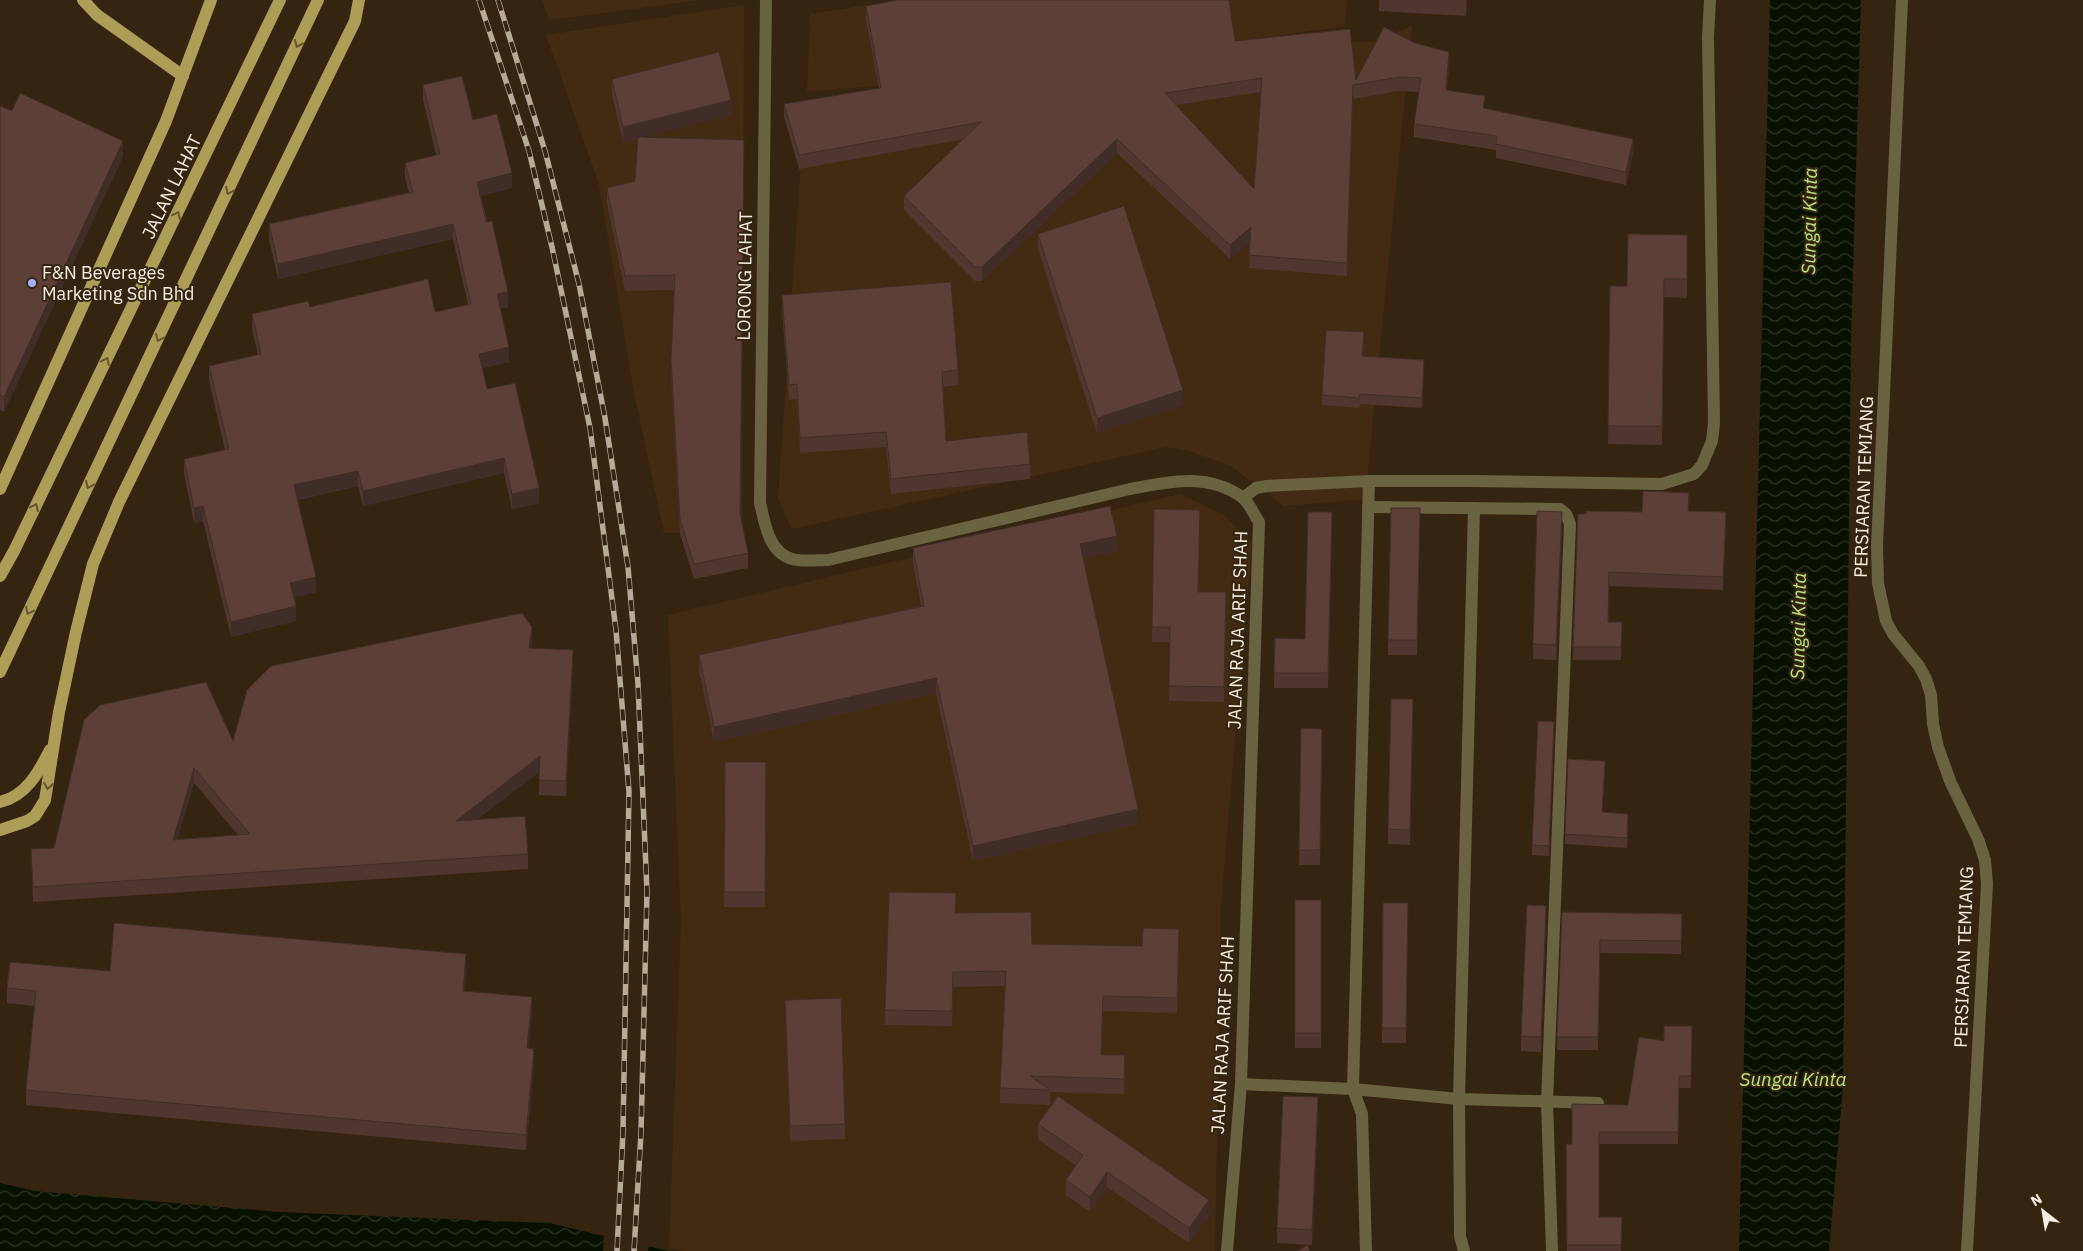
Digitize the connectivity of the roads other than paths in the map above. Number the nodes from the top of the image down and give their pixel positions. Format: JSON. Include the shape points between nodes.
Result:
{"nodes":[{"id":1,"x":83,"y":0,"type":"edge"},
{"id":2,"x":211,"y":0,"type":"edge"},
{"id":3,"x":280,"y":0,"type":"edge"},
{"id":4,"x":318,"y":0,"type":"edge"},
{"id":5,"x":359,"y":0,"type":"edge"},
{"id":6,"x":766,"y":0,"type":"edge"},
{"id":7,"x":1710,"y":0,"type":"edge"},
{"id":8,"x":1902,"y":0,"type":"edge"},
{"id":9,"x":183,"y":76,"type":"junction"},
{"id":10,"x":1369,"y":481,"type":"junction"},
{"id":11,"x":0,"y":489,"type":"edge"},
{"id":12,"x":1243,"y":498,"type":"junction"},
{"id":13,"x":1368,"y":507,"type":"junction"},
{"id":14,"x":1474,"y":508,"type":"junction"},
{"id":15,"x":776,"y":549,"type":"joint"},
{"id":16,"x":0,"y":576,"type":"edge"},
{"id":17,"x":0,"y":672,"type":"edge"},
{"id":18,"x":56,"y":738,"type":"junction"},
{"id":19,"x":0,"y":802,"type":"edge"},
{"id":20,"x":0,"y":830,"type":"edge"},
{"id":21,"x":1241,"y":1084,"type":"junction"},
{"id":22,"x":1353,"y":1089,"type":"junction"},
{"id":23,"x":1459,"y":1099,"type":"junction"},
{"id":24,"x":1547,"y":1102,"type":"junction"},
{"id":25,"x":1598,"y":1103,"type":"edge"},
{"id":26,"x":1227,"y":1251,"type":"edge"},
{"id":27,"x":1366,"y":1251,"type":"edge"},
{"id":28,"x":1464,"y":1251,"type":"edge"},
{"id":29,"x":1552,"y":1251,"type":"edge"},
{"id":30,"x":1968,"y":1251,"type":"edge"}],
"edges":[{"from":1,"to":9,"type":"main road","via":[[97,16]]},
{"from":2,"to":9,"type":"main road"},
{"from":16,"to":3,"type":"main road","name":"JALAN LAHAT","one_way":true},
{"from":4,"to":17,"type":"main road","one_way":true},
{"from":5,"to":18,"type":"main road","via":[[355,21],[127,485],[93,564]]},
{"from":6,"to":15,"type":"street","name":"LORONG LAHAT","via":[[760,502],[767,534]]},
{"from":7,"to":10,"type":"street","via":[[1714,422],[1712,440],[1702,465],[1694,474],[1662,484]]},
{"from":8,"to":30,"type":"street","name":"PERSIARAN TEMIANG","via":[[1878,574],[1886,621],[1926,679],[1943,764],[1985,860],[1987,884]]},
{"from":9,"to":11,"type":"main road","via":[[98,276]]},
{"from":10,"to":12,"type":"street","via":[[1267,486],[1256,488]]},
{"from":10,"to":13,"type":"street"},
{"from":12,"to":15,"type":"street","name":"JALAN RAJA ARIF SHAH","via":[[1213,482],[1176,480],[828,560],[791,559]]},
{"from":12,"to":21,"type":"street","name":"JALAN RAJA ARIF SHAH","via":[[1259,522]]},
{"from":13,"to":14,"type":"street"},
{"from":13,"to":22,"type":"street"},
{"from":14,"to":23,"type":"street"},
{"from":14,"to":24,"type":"street","via":[[1560,509],[1570,524]]},
{"from":18,"to":19,"type":"main road","via":[[28,786]]},
{"from":18,"to":20,"type":"main road","one_way":true,"via":[[46,800],[40,810],[27,821]]},
{"from":21,"to":22,"type":"street"},
{"from":21,"to":26,"type":"street","name":"JALAN RAJA ARIF SHAH"},
{"from":22,"to":23,"type":"street"},
{"from":22,"to":27,"type":"street","via":[[1362,1114]]},
{"from":23,"to":24,"type":"street"},
{"from":23,"to":28,"type":"street","via":[[1460,1236]]},
{"from":24,"to":25,"type":"street"},
{"from":24,"to":29,"type":"street"}]}
